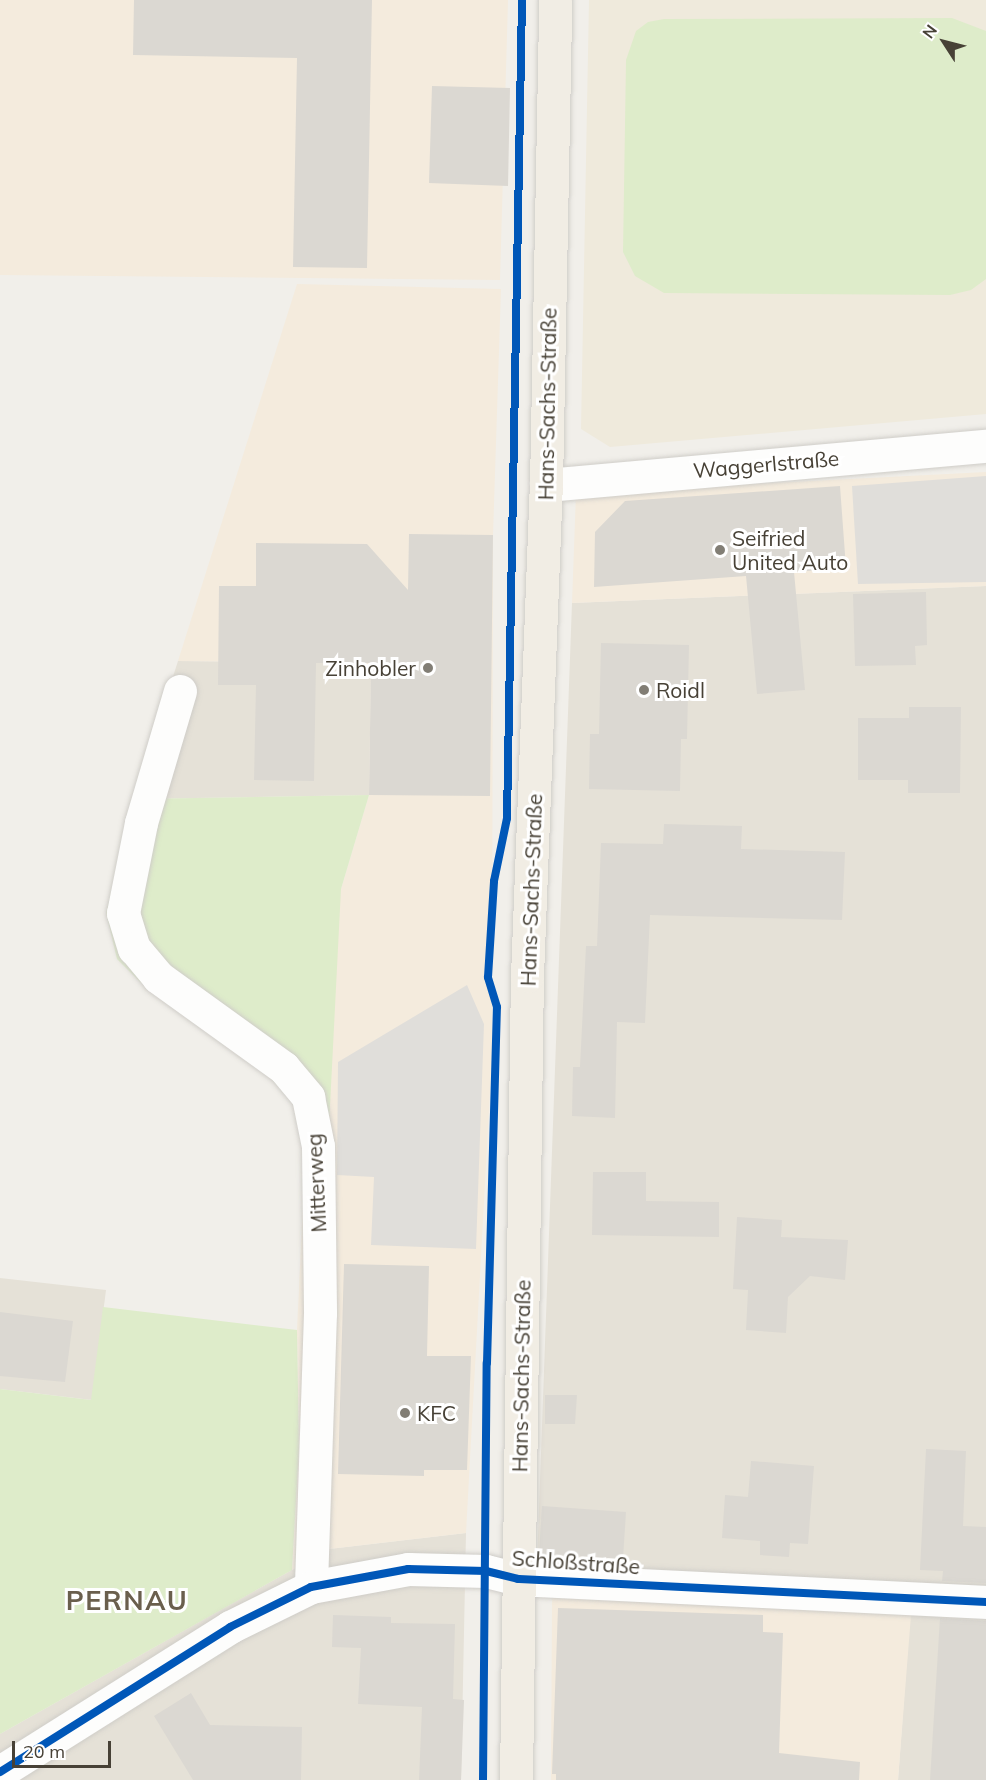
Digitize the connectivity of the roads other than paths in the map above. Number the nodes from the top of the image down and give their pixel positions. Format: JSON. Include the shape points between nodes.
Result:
{"nodes":[{"id":1,"x":555,"y":0,"type":"edge"},
{"id":2,"x":986,"y":446,"type":"edge"},
{"id":3,"x":546,"y":484,"type":"junction"},
{"id":4,"x":180,"y":691,"type":"dead end"},
{"id":5,"x":518,"y":1579,"type":"junction"},
{"id":6,"x":311,"y":1587,"type":"junction"},
{"id":7,"x":986,"y":1602,"type":"edge"},
{"id":8,"x":0,"y":1772,"type":"edge"},
{"id":9,"x":516,"y":1780,"type":"edge"}],
"edges":[{"from":1,"to":3,"type":"main road","name":"Hans-Sachs-Straße"},
{"from":2,"to":3,"type":"street","name":"Waggerlstraße"},
{"from":3,"to":5,"type":"main road","name":"Hans-Sachs-Straße","via":[[527,976]]},
{"from":4,"to":6,"type":"street","name":"Mitterweg","via":[[141,823],[123,913],[134,948],[158,976],[284,1068],[308,1097],[318,1146],[320,1313]]},
{"from":5,"to":6,"type":"street","name":"Schloßstraße","via":[[486,1571],[408,1569]]},
{"from":5,"to":7,"type":"street","name":"Schloßstraße"},
{"from":5,"to":9,"type":"main road","name":"Hans-Sachs-Straße"},
{"from":6,"to":8,"type":"street","name":"Schloßstraße","via":[[230,1627]]}]}
